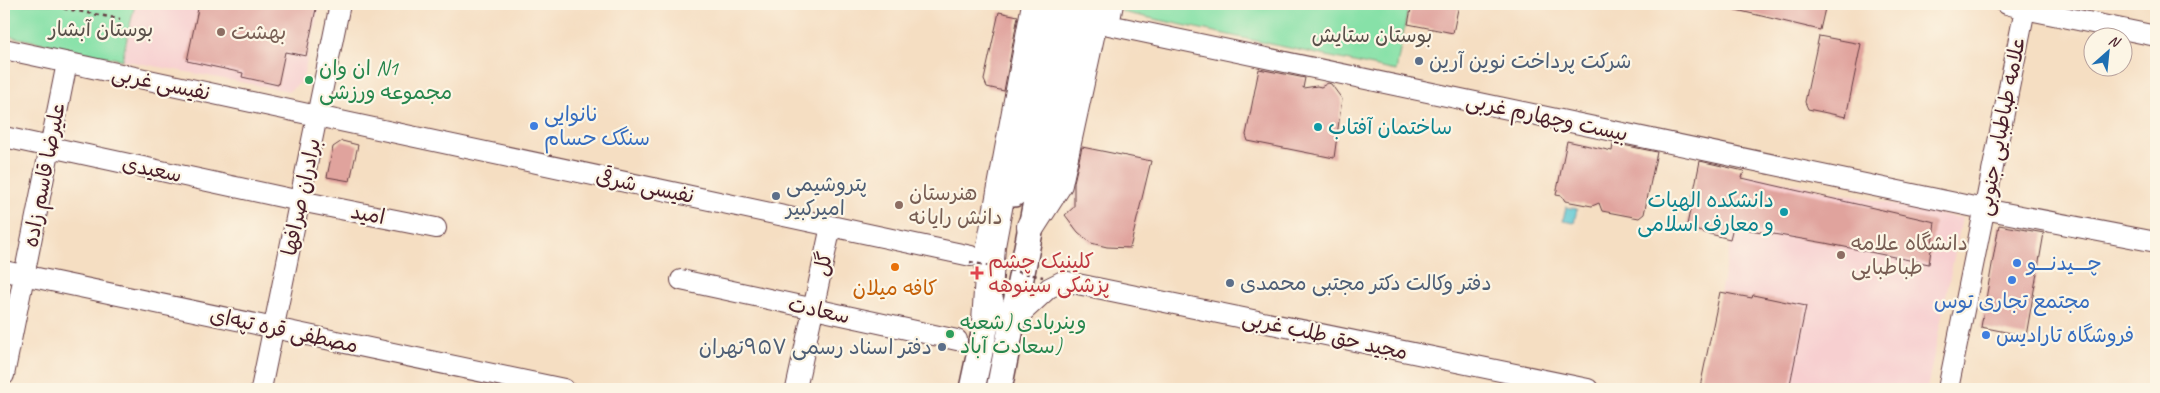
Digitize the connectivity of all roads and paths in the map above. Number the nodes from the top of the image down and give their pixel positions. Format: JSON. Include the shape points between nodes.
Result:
{"nodes":[{"id":1,"x":40,"y":4,"type":"edge"},
{"id":2,"x":340,"y":4,"type":"edge"},
{"id":3,"x":1036,"y":4,"type":"edge"},
{"id":4,"x":1054,"y":4,"type":"edge"},
{"id":5,"x":1075,"y":4,"type":"edge"},
{"id":6,"x":1113,"y":4,"type":"edge"},
{"id":7,"x":2016,"y":7,"type":"edge"},
{"id":8,"x":1103,"y":14,"type":"edge"},
{"id":9,"x":120,"y":19,"type":"dead end"},
{"id":10,"x":2156,"y":36,"type":"edge"},
{"id":11,"x":4,"y":49,"type":"edge"},
{"id":12,"x":67,"y":63,"type":"junction"},
{"id":13,"x":318,"y":116,"type":"junction"},
{"id":14,"x":4,"y":137,"type":"edge"},
{"id":15,"x":50,"y":146,"type":"junction"},
{"id":16,"x":300,"y":201,"type":"junction"},
{"id":17,"x":1984,"y":209,"type":"junction"},
{"id":18,"x":831,"y":226,"type":"junction"},
{"id":19,"x":1031,"y":226,"type":"junction"},
{"id":20,"x":436,"y":228,"type":"dead end"},
{"id":21,"x":2156,"y":242,"type":"edge"},
{"id":22,"x":970,"y":259,"type":"joint"},
{"id":23,"x":4,"y":270,"type":"edge"},
{"id":24,"x":24,"y":275,"type":"junction"},
{"id":25,"x":1053,"y":279,"type":"junction"},
{"id":26,"x":681,"y":280,"type":"dead end"},
{"id":27,"x":813,"y":309,"type":"junction"},
{"id":28,"x":999,"y":322,"type":"junction"},
{"id":29,"x":274,"y":328,"type":"junction"},
{"id":30,"x":957,"y":340,"type":"dead end"},
{"id":31,"x":4,"y":375,"type":"edge"},
{"id":32,"x":261,"y":389,"type":"edge"},
{"id":33,"x":564,"y":389,"type":"edge"},
{"id":34,"x":796,"y":389,"type":"edge"},
{"id":35,"x":972,"y":389,"type":"edge"},
{"id":36,"x":999,"y":389,"type":"edge"},
{"id":37,"x":1588,"y":389,"type":"edge"},
{"id":38,"x":1948,"y":389,"type":"edge"}],
"edges":[{"from":1,"to":9,"type":"path"},
{"from":2,"to":13,"type":"street","name":"برادران صرافها"},
{"from":3,"to":28,"type":"highway","via":[[991,246]]},
{"from":4,"to":28,"type":"main road"},
{"from":5,"to":19,"type":"main road"},
{"from":6,"to":8,"type":"street"},
{"from":7,"to":10,"type":"street"},
{"from":7,"to":17,"type":"street","name":"علامه طباطبایی جنوبی"},
{"from":8,"to":17,"type":"street","name":"بیست وچهارم غربی"},
{"from":8,"to":19,"type":"highway","via":[[1058,184]]},
{"from":11,"to":12,"type":"street","name":"نفیسی غربی"},
{"from":12,"to":13,"type":"street","name":"نفیسی غربی"},
{"from":12,"to":15,"type":"street","name":"علیرضا قاسم زاده"},
{"from":13,"to":16,"type":"street","name":"برادران صرافها"},
{"from":13,"to":18,"type":"street","name":"نفیسی شرقی"},
{"from":14,"to":15,"type":"street","name":"سعیدی"},
{"from":15,"to":16,"type":"street","name":"سعیدی"},
{"from":15,"to":24,"type":"street","name":"علیرضا قاسم زاده"},
{"from":16,"to":20,"type":"street","name":"امید"},
{"from":16,"to":29,"type":"street","name":"برادران صرافها"},
{"from":17,"to":21,"type":"street","name":"بیست وچهارم غربی"},
{"from":17,"to":38,"type":"street","name":"علامه طباطبایی جنوبی"},
{"from":18,"to":22,"type":"street","name":"نفیسی شرقی"},
{"from":18,"to":27,"type":"street","name":"گل"},
{"from":19,"to":28,"type":"main road"},
{"from":22,"to":25,"type":"path","bridge":true},
{"from":23,"to":24,"type":"street","name":"مصطفی قره تپه‌ای"},
{"from":24,"to":29,"type":"street","name":"مصطفی قره تپه‌ای"},
{"from":24,"to":31,"type":"street","name":"علیرضا قاسم زاده"},
{"from":25,"to":28,"type":"street","via":[[1049,288]]},
{"from":25,"to":37,"type":"street","name":"مجید حق طلب غربی"},
{"from":26,"to":27,"type":"street","name":"سعادت"},
{"from":27,"to":30,"type":"street","name":"سعادت"},
{"from":27,"to":34,"type":"street","name":"گل"},
{"from":28,"to":35,"type":"main road"},
{"from":28,"to":36,"type":"main road"},
{"from":29,"to":32,"type":"street","name":"برادران صرافها"},
{"from":29,"to":33,"type":"street","name":"مصطفی قره تپه‌ای"}]}
